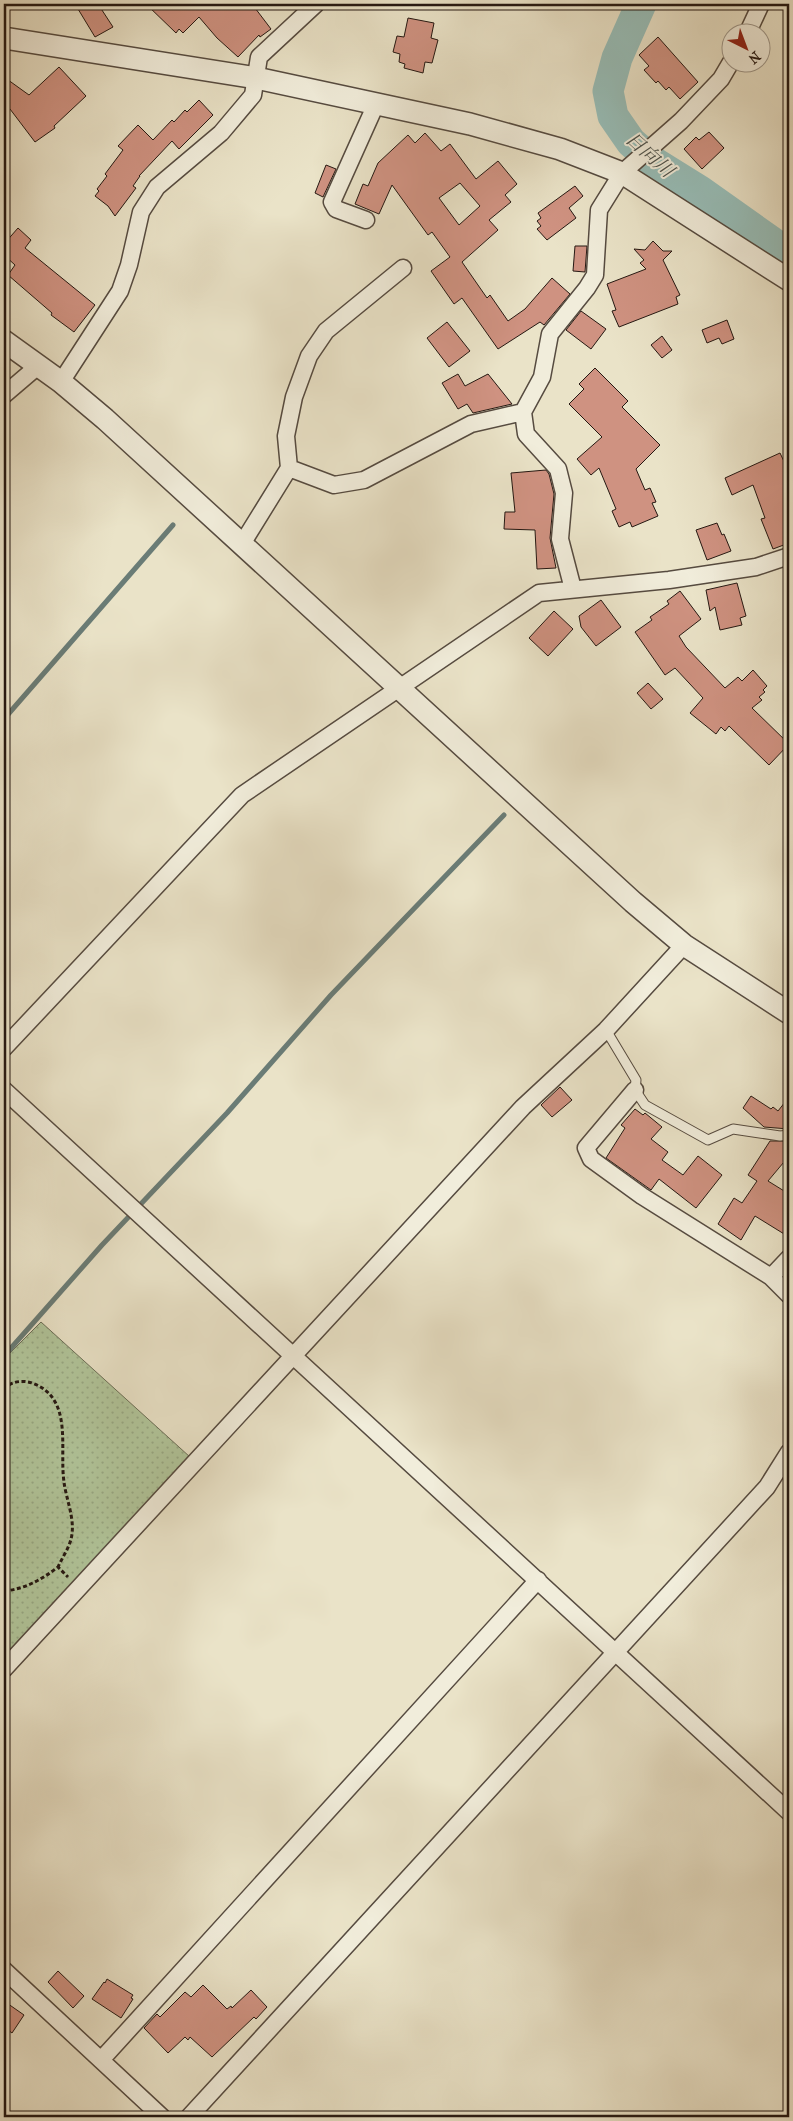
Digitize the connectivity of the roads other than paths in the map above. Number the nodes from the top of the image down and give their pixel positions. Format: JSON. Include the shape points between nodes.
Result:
{"nodes":[{"id":1,"x":316,"y":4,"type":"edge"},
{"id":2,"x":761,"y":4,"type":"edge"},
{"id":3,"x":753,"y":22,"type":"edge"},
{"id":4,"x":4,"y":38,"type":"edge"},
{"id":5,"x":725,"y":72,"type":"edge"},
{"id":6,"x":256,"y":78,"type":"junction"},
{"id":7,"x":376,"y":104,"type":"junction"},
{"id":8,"x":627,"y":168,"type":"junction"},
{"id":9,"x":366,"y":220,"type":"dead end"},
{"id":10,"x":402,"y":268,"type":"dead end"},
{"id":11,"x":789,"y":280,"type":"edge"},
{"id":12,"x":4,"y":342,"type":"edge"},
{"id":13,"x":38,"y":366,"type":"junction"},
{"id":14,"x":61,"y":382,"type":"junction"},
{"id":15,"x":4,"y":395,"type":"edge"},
{"id":16,"x":523,"y":412,"type":"junction"},
{"id":17,"x":288,"y":468,"type":"junction"},
{"id":18,"x":242,"y":544,"type":"junction"},
{"id":19,"x":789,"y":556,"type":"edge"},
{"id":20,"x":573,"y":589,"type":"junction"},
{"id":21,"x":398,"y":688,"type":"junction"},
{"id":22,"x":684,"y":945,"type":"junction"},
{"id":23,"x":789,"y":1013,"type":"edge"},
{"id":24,"x":606,"y":1030,"type":"junction"},
{"id":25,"x":4,"y":1048,"type":"edge"},
{"id":26,"x":4,"y":1090,"type":"edge"},
{"id":27,"x":635,"y":1090,"type":"junction"},
{"id":28,"x":789,"y":1135,"type":"edge"},
{"id":29,"x":789,"y":1258,"type":"edge"},
{"id":30,"x":771,"y":1277,"type":"junction"},
{"id":31,"x":789,"y":1296,"type":"edge"},
{"id":32,"x":293,"y":1356,"type":"junction"},
{"id":33,"x":789,"y":1452,"type":"edge"},
{"id":34,"x":538,"y":1580,"type":"junction"},
{"id":35,"x":617,"y":1653,"type":"junction"},
{"id":36,"x":4,"y":1669,"type":"edge"},
{"id":37,"x":789,"y":1812,"type":"edge"},
{"id":38,"x":4,"y":1970,"type":"edge"},
{"id":39,"x":102,"y":2060,"type":"junction"},
{"id":40,"x":162,"y":2117,"type":"edge"},
{"id":41,"x":189,"y":2117,"type":"edge"}],
"edges":[{"from":1,"to":6,"type":"street","via":[[259,57]]},
{"from":2,"to":3,"type":"street"},
{"from":4,"to":6,"type":"street"},
{"from":5,"to":8,"type":"street","via":[[688,114]]},
{"from":6,"to":7,"type":"street"},
{"from":6,"to":14,"type":"street","via":[[253,95],[221,133],[157,188],[141,212],[120,291]]},
{"from":7,"to":8,"type":"street","via":[[470,124]]},
{"from":7,"to":9,"type":"street","via":[[332,202],[336,209]]},
{"from":8,"to":11,"type":"street"},
{"from":8,"to":16,"type":"street","via":[[599,210],[595,275],[550,334],[542,377]]},
{"from":10,"to":17,"type":"street","via":[[326,331],[309,356],[294,397],[286,436]]},
{"from":12,"to":13,"type":"street"},
{"from":13,"to":14,"type":"street"},
{"from":13,"to":15,"type":"street"},
{"from":14,"to":18,"type":"street"},
{"from":16,"to":17,"type":"street","via":[[471,424],[364,480],[334,485]]},
{"from":16,"to":20,"type":"street","via":[[526,434],[558,469],[564,493],[560,539]]},
{"from":17,"to":18,"type":"street"},
{"from":18,"to":21,"type":"street"},
{"from":19,"to":20,"type":"street","via":[[756,567],[669,580]]},
{"from":20,"to":21,"type":"street","via":[[539,593]]},
{"from":21,"to":22,"type":"street","via":[[589,863]]},
{"from":21,"to":25,"type":"street","via":[[242,795]]},
{"from":22,"to":23,"type":"street"},
{"from":22,"to":24,"type":"street"},
{"from":24,"to":27,"type":"lane","via":[[636,1080]]},
{"from":24,"to":32,"type":"street","via":[[523,1107]]},
{"from":26,"to":32,"type":"street"},
{"from":27,"to":28,"type":"lane","via":[[645,1105],[708,1140],[733,1129]]},
{"from":27,"to":30,"type":"street","via":[[586,1148],[591,1159],[642,1196]]},
{"from":29,"to":30,"type":"street"},
{"from":30,"to":31,"type":"street"},
{"from":32,"to":34,"type":"street"},
{"from":32,"to":36,"type":"street"},
{"from":33,"to":35,"type":"street","via":[[767,1487]]},
{"from":34,"to":35,"type":"street"},
{"from":34,"to":39,"type":"street"},
{"from":35,"to":37,"type":"street"},
{"from":35,"to":41,"type":"street"},
{"from":38,"to":39,"type":"street"},
{"from":39,"to":40,"type":"street"}]}
